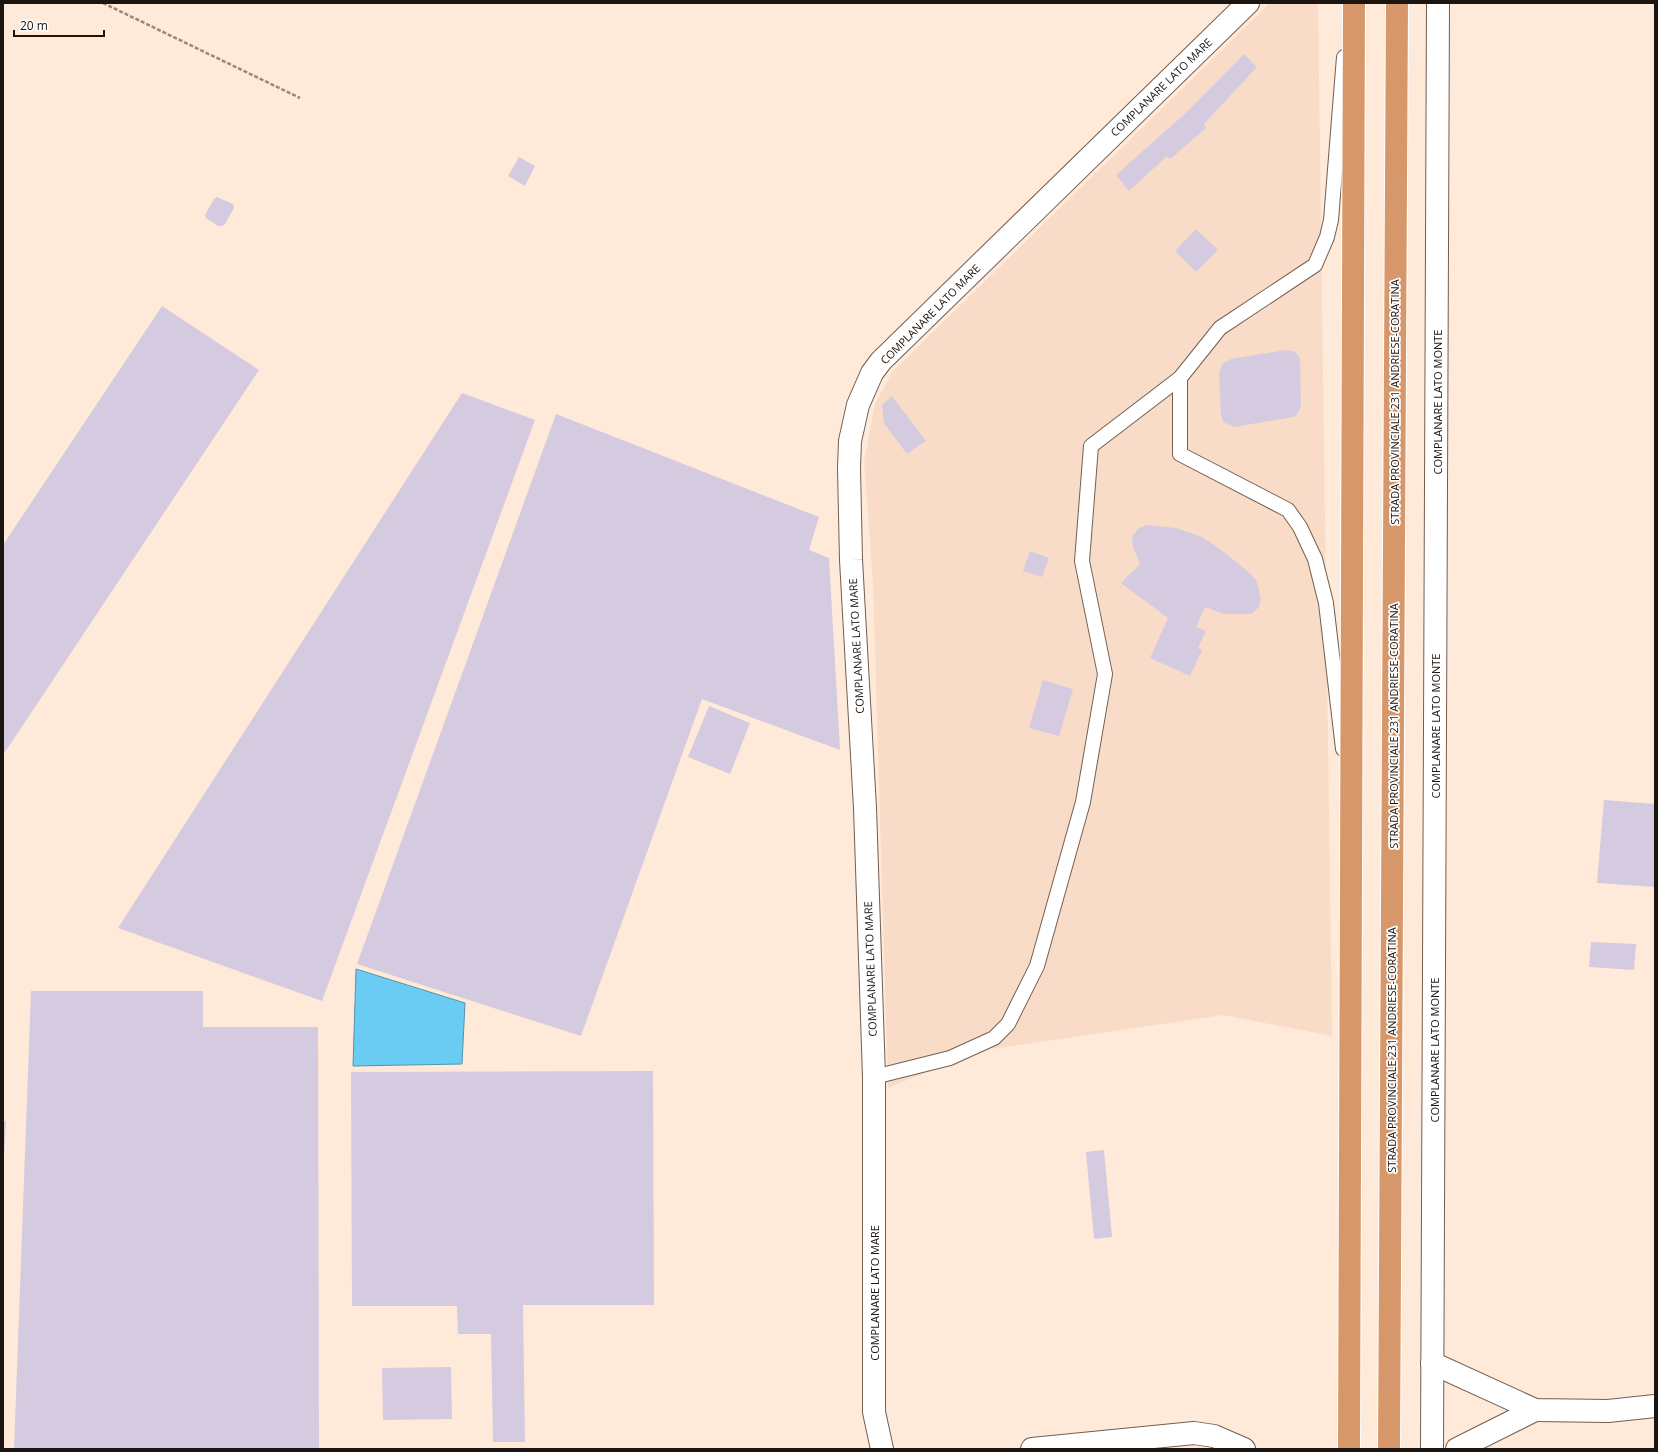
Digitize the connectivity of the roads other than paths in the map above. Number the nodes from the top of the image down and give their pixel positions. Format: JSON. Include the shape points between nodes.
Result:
{"nodes":[{"id":1,"x":1248,"y":3,"type":"edge"},
{"id":2,"x":1349,"y":3,"type":"edge"},
{"id":3,"x":1354,"y":3,"type":"edge"},
{"id":4,"x":1397,"y":3,"type":"edge"},
{"id":5,"x":1438,"y":3,"type":"edge"},
{"id":6,"x":1180,"y":378,"type":"junction"},
{"id":7,"x":1352,"y":835,"type":"junction"},
{"id":8,"x":874,"y":1077,"type":"junction"},
{"id":9,"x":1432,"y":1363,"type":"junction"},
{"id":10,"x":1655,"y":1406,"type":"edge"},
{"id":11,"x":1536,"y":1410,"type":"junction"},
{"id":12,"x":882,"y":1449,"type":"edge"},
{"id":13,"x":1032,"y":1449,"type":"edge"},
{"id":14,"x":1244,"y":1449,"type":"edge"},
{"id":15,"x":1349,"y":1449,"type":"edge"},
{"id":16,"x":1390,"y":1449,"type":"edge"},
{"id":17,"x":1432,"y":1449,"type":"edge"},
{"id":18,"x":1457,"y":1449,"type":"edge"}],
"edges":[{"from":1,"to":8,"type":"street","name":"COMPLANARE LATO MARE","via":[[881,361],[872,373],[858,405],[850,441],[851,553],[865,808]]},
{"from":2,"to":6,"type":"lane","via":[[1331,220],[1321,252],[1315,265],[1220,328]]},
{"from":3,"to":7,"type":"highway"},
{"from":4,"to":16,"type":"highway","name":"STRADA PROVINCIALE 231 ANDRIESE-CORATINA"},
{"from":5,"to":9,"type":"street","name":"COMPLANARE LATO MONTE"},
{"from":6,"to":7,"type":"lane","via":[[1180,454],[1288,510],[1300,527],[1315,559],[1329,620]]},
{"from":6,"to":8,"type":"lane","via":[[1091,446],[1082,561],[1106,674],[1084,802],[1037,966],[1008,1024],[994,1038],[950,1058]]},
{"from":7,"to":15,"type":"highway"},
{"from":8,"to":12,"type":"street","name":"COMPLANARE LATO MARE","via":[[874,1412]]},
{"from":9,"to":11,"type":"street"},
{"from":9,"to":17,"type":"street","name":"COMPLANARE LATO MONTE"},
{"from":10,"to":11,"type":"street","via":[[1608,1411]]},
{"from":11,"to":18,"type":"street"},
{"from":13,"to":14,"type":"street","via":[[1194,1433],[1214,1436]]}]}
